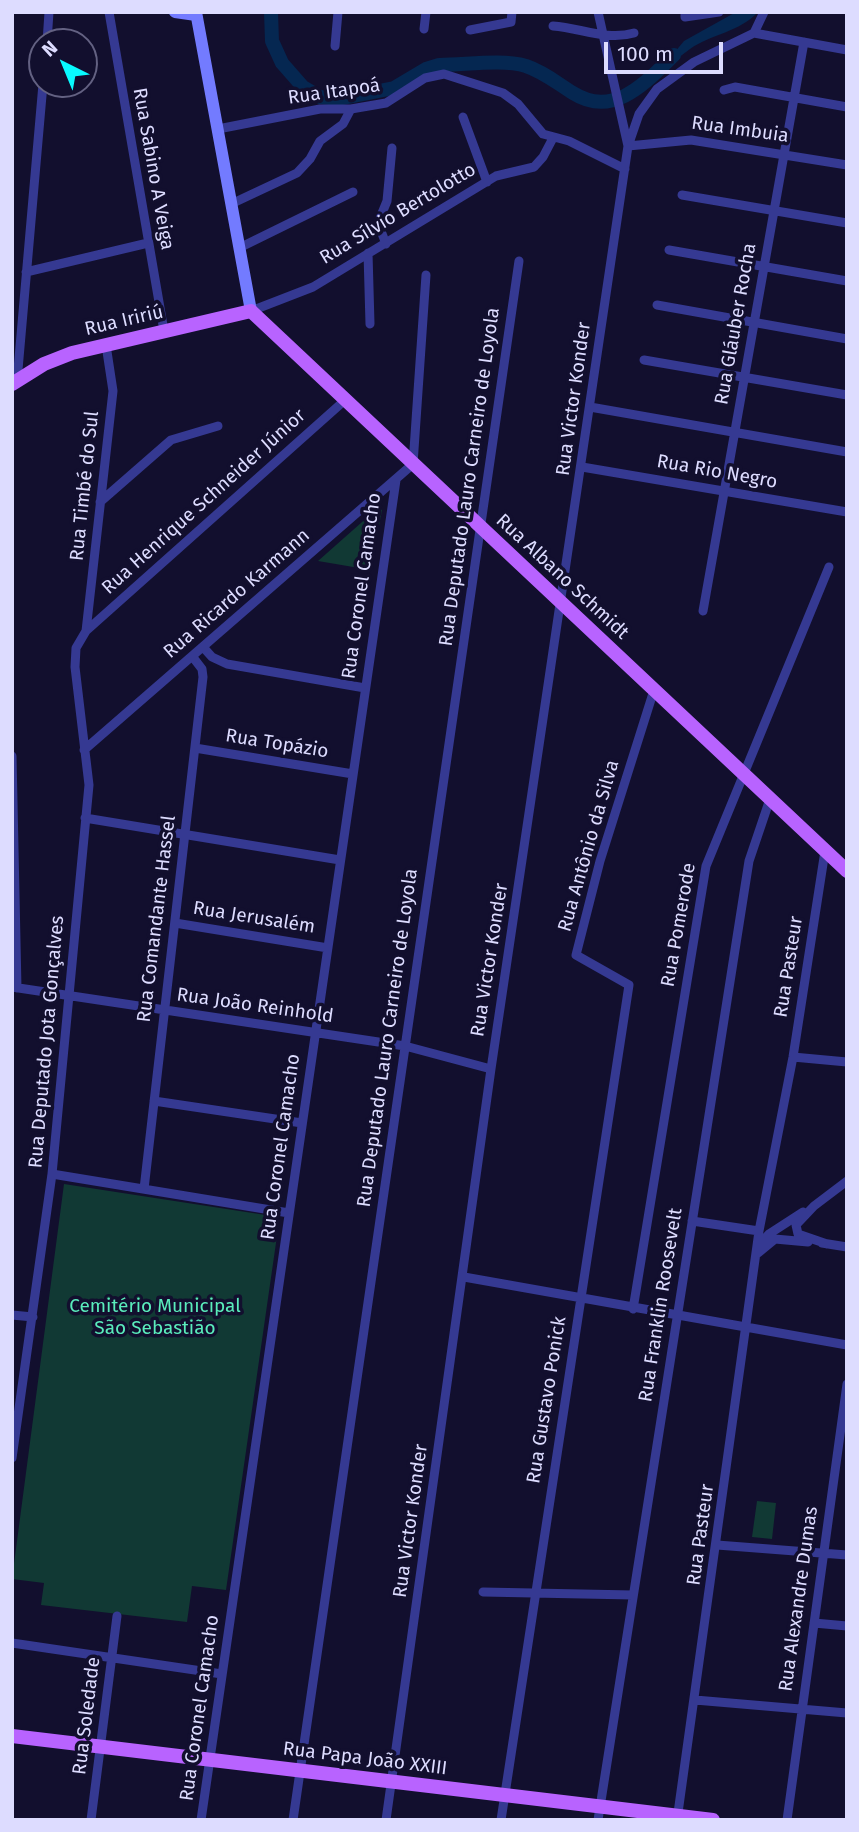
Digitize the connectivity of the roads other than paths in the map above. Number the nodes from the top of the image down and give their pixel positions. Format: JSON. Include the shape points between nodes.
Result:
{"nodes":[{"id":1,"x":109,"y":12,"type":"edge"},
{"id":2,"x":175,"y":12,"type":"edge"},
{"id":3,"x":338,"y":12,"type":"edge"},
{"id":4,"x":426,"y":12,"type":"edge"},
{"id":5,"x":598,"y":12,"type":"edge"},
{"id":6,"x":719,"y":12,"type":"edge"},
{"id":7,"x":764,"y":12,"type":"edge"},
{"id":8,"x":196,"y":13,"type":"edge"},
{"id":9,"x":685,"y":15,"type":"edge"},
{"id":10,"x":512,"y":17,"type":"edge"},
{"id":11,"x":553,"y":26,"type":"dead end"},
{"id":12,"x":424,"y":29,"type":"dead end"},
{"id":13,"x":470,"y":30,"type":"dead end"},
{"id":14,"x":634,"y":33,"type":"dead end"},
{"id":15,"x":754,"y":33,"type":"junction"},
{"id":16,"x":602,"y":35,"type":"junction"},
{"id":17,"x":804,"y":42,"type":"junction"},
{"id":18,"x":335,"y":47,"type":"dead end"},
{"id":19,"x":847,"y":50,"type":"edge"},
{"id":20,"x":724,"y":90,"type":"dead end"},
{"id":21,"x":42,"y":98,"type":"edge"},
{"id":22,"x":794,"y":98,"type":"junction"},
{"id":23,"x":847,"y":107,"type":"edge"},
{"id":24,"x":351,"y":109,"type":"junction"},
{"id":25,"x":463,"y":117,"type":"dead end"},
{"id":26,"x":218,"y":130,"type":"junction"},
{"id":27,"x":553,"y":138,"type":"junction"},
{"id":28,"x":628,"y":146,"type":"junction"},
{"id":29,"x":392,"y":148,"type":"dead end"},
{"id":30,"x":784,"y":154,"type":"junction"},
{"id":31,"x":847,"y":165,"type":"edge"},
{"id":32,"x":625,"y":169,"type":"junction"},
{"id":33,"x":486,"y":182,"type":"junction"},
{"id":34,"x":354,"y":192,"type":"dead end"},
{"id":35,"x":682,"y":195,"type":"dead end"},
{"id":36,"x":231,"y":204,"type":"junction"},
{"id":37,"x":774,"y":211,"type":"junction"},
{"id":38,"x":847,"y":223,"type":"edge"},
{"id":39,"x":148,"y":243,"type":"junction"},
{"id":40,"x":386,"y":244,"type":"junction"},
{"id":41,"x":239,"y":248,"type":"junction"},
{"id":42,"x":668,"y":250,"type":"dead end"},
{"id":43,"x":368,"y":253,"type":"junction"},
{"id":44,"x":519,"y":261,"type":"dead end"},
{"id":45,"x":764,"y":267,"type":"junction"},
{"id":46,"x":26,"y":272,"type":"junction"},
{"id":47,"x":426,"y":275,"type":"dead end"},
{"id":48,"x":847,"y":281,"type":"edge"},
{"id":49,"x":657,"y":305,"type":"dead end"},
{"id":50,"x":251,"y":311,"type":"junction"},
{"id":51,"x":754,"y":322,"type":"junction"},
{"id":52,"x":370,"y":324,"type":"dead end"},
{"id":53,"x":164,"y":331,"type":"junction"},
{"id":54,"x":847,"y":339,"type":"edge"},
{"id":55,"x":106,"y":345,"type":"junction"},
{"id":56,"x":644,"y":360,"type":"dead end"},
{"id":57,"x":745,"y":377,"type":"junction"},
{"id":58,"x":14,"y":383,"type":"edge"},
{"id":59,"x":847,"y":395,"type":"edge"},
{"id":60,"x":344,"y":401,"type":"junction"},
{"id":61,"x":590,"y":407,"type":"junction"},
{"id":62,"x":218,"y":426,"type":"dead end"},
{"id":63,"x":735,"y":432,"type":"junction"},
{"id":64,"x":847,"y":452,"type":"edge"},
{"id":65,"x":413,"y":464,"type":"junction"},
{"id":66,"x":582,"y":467,"type":"junction"},
{"id":67,"x":396,"y":480,"type":"junction"},
{"id":68,"x":724,"y":491,"type":"junction"},
{"id":69,"x":100,"y":502,"type":"junction"},
{"id":70,"x":847,"y":512,"type":"edge"},
{"id":71,"x":480,"y":526,"type":"junction"},
{"id":72,"x":829,"y":567,"type":"dead end"},
{"id":73,"x":562,"y":603,"type":"junction"},
{"id":74,"x":704,"y":611,"type":"dead end"},
{"id":75,"x":86,"y":631,"type":"junction"},
{"id":76,"x":203,"y":647,"type":"junction"},
{"id":77,"x":192,"y":656,"type":"junction"},
{"id":78,"x":365,"y":688,"type":"junction"},
{"id":79,"x":654,"y":690,"type":"junction"},
{"id":80,"x":195,"y":748,"type":"junction"},
{"id":81,"x":84,"y":750,"type":"junction"},
{"id":82,"x":12,"y":755,"type":"edge"},
{"id":83,"x":353,"y":774,"type":"junction"},
{"id":84,"x":746,"y":776,"type":"junction"},
{"id":85,"x":770,"y":799,"type":"junction"},
{"id":86,"x":85,"y":818,"type":"junction"},
{"id":87,"x":185,"y":834,"type":"junction"},
{"id":88,"x":825,"y":850,"type":"junction"},
{"id":89,"x":340,"y":860,"type":"junction"},
{"id":90,"x":845,"y":866,"type":"edge"},
{"id":91,"x":175,"y":923,"type":"junction"},
{"id":92,"x":328,"y":948,"type":"junction"},
{"id":93,"x":629,"y":985,"type":"joint"},
{"id":94,"x":14,"y":988,"type":"edge"},
{"id":95,"x":69,"y":995,"type":"junction"},
{"id":96,"x":165,"y":1010,"type":"junction"},
{"id":97,"x":315,"y":1032,"type":"junction"},
{"id":98,"x":405,"y":1046,"type":"junction"},
{"id":99,"x":793,"y":1058,"type":"junction"},
{"id":100,"x":847,"y":1062,"type":"edge"},
{"id":101,"x":491,"y":1069,"type":"junction"},
{"id":102,"x":154,"y":1101,"type":"junction"},
{"id":103,"x":302,"y":1123,"type":"junction"},
{"id":104,"x":52,"y":1174,"type":"junction"},
{"id":105,"x":847,"y":1181,"type":"edge"},
{"id":106,"x":144,"y":1189,"type":"junction"},
{"id":107,"x":814,"y":1206,"type":"junction"},
{"id":108,"x":764,"y":1208,"type":"junction"},
{"id":109,"x":289,"y":1213,"type":"junction"},
{"id":110,"x":692,"y":1221,"type":"junction"},
{"id":111,"x":774,"y":1230,"type":"junction"},
{"id":112,"x":759,"y":1231,"type":"junction"},
{"id":113,"x":827,"y":1244,"type":"junction"},
{"id":114,"x":847,"y":1247,"type":"edge"},
{"id":115,"x":757,"y":1252,"type":"junction"},
{"id":116,"x":464,"y":1277,"type":"junction"},
{"id":117,"x":580,"y":1299,"type":"junction"},
{"id":118,"x":633,"y":1309,"type":"junction"},
{"id":119,"x":12,"y":1315,"type":"edge"},
{"id":120,"x":33,"y":1317,"type":"junction"},
{"id":121,"x":677,"y":1317,"type":"junction"},
{"id":122,"x":747,"y":1329,"type":"junction"},
{"id":123,"x":847,"y":1345,"type":"edge"},
{"id":124,"x":847,"y":1384,"type":"edge"},
{"id":125,"x":12,"y":1458,"type":"edge"},
{"id":126,"x":717,"y":1545,"type":"junction"},
{"id":127,"x":823,"y":1553,"type":"junction"},
{"id":128,"x":847,"y":1555,"type":"edge"},
{"id":129,"x":483,"y":1592,"type":"dead end"},
{"id":130,"x":535,"y":1593,"type":"junction"},
{"id":131,"x":633,"y":1594,"type":"junction"},
{"id":132,"x":117,"y":1616,"type":"dead end"},
{"id":133,"x":814,"y":1623,"type":"junction"},
{"id":134,"x":847,"y":1626,"type":"edge"},
{"id":135,"x":12,"y":1643,"type":"edge"},
{"id":136,"x":111,"y":1658,"type":"junction"},
{"id":137,"x":222,"y":1674,"type":"junction"},
{"id":138,"x":695,"y":1700,"type":"junction"},
{"id":139,"x":802,"y":1709,"type":"junction"},
{"id":140,"x":847,"y":1713,"type":"edge"},
{"id":141,"x":12,"y":1736,"type":"edge"},
{"id":142,"x":101,"y":1746,"type":"junction"},
{"id":143,"x":210,"y":1759,"type":"junction"},
{"id":144,"x":299,"y":1770,"type":"junction"},
{"id":145,"x":391,"y":1781,"type":"junction"},
{"id":146,"x":504,"y":1795,"type":"junction"},
{"id":147,"x":599,"y":1813,"type":"edge"},
{"id":148,"x":677,"y":1818,"type":"edge"},
{"id":149,"x":91,"y":1820,"type":"edge"},
{"id":150,"x":201,"y":1820,"type":"edge"},
{"id":151,"x":293,"y":1820,"type":"edge"},
{"id":152,"x":386,"y":1820,"type":"edge"},
{"id":153,"x":501,"y":1820,"type":"edge"},
{"id":154,"x":713,"y":1820,"type":"edge"},
{"id":155,"x":787,"y":1820,"type":"edge"}],
"edges":[{"from":1,"to":39,"type":"street","name":"Rua Sabino A Veiga"},
{"from":2,"to":8,"type":"main road"},
{"from":3,"to":18,"type":"street"},
{"from":4,"to":12,"type":"street"},
{"from":5,"to":16,"type":"street","name":"Rua Victor Konder"},
{"from":6,"to":9,"type":"street"},
{"from":7,"to":15,"type":"street"},
{"from":8,"to":26,"type":"main road"},
{"from":10,"to":13,"type":"street"},
{"from":11,"to":16,"type":"street"},
{"from":14,"to":16,"type":"street","via":[[615,38]]},
{"from":15,"to":17,"type":"street"},
{"from":15,"to":28,"type":"street","via":[[663,83],[639,114]]},
{"from":16,"to":28,"type":"street","name":"Rua Victor Konder"},
{"from":17,"to":19,"type":"street"},
{"from":17,"to":22,"type":"street","name":"Rua Gláuber Rocha"},
{"from":20,"to":22,"type":"street","via":[[735,87]]},
{"from":21,"to":46,"type":"street"},
{"from":22,"to":23,"type":"street"},
{"from":22,"to":30,"type":"street","name":"Rua Gláuber Rocha"},
{"from":24,"to":26,"type":"street","name":"Rua Itapoá","via":[[320,109]]},
{"from":24,"to":27,"type":"street","name":"Rua Itapoá","via":[[395,100],[425,78],[444,74],[511,98],[539,130]]},
{"from":24,"to":36,"type":"street","via":[[344,124],[320,141],[297,173]]},
{"from":25,"to":33,"type":"street"},
{"from":26,"to":36,"type":"main road"},
{"from":27,"to":32,"type":"street","via":[[569,141]]},
{"from":27,"to":33,"type":"street","name":"Rua Sílvio Bertolotto","via":[[534,167]]},
{"from":28,"to":30,"type":"street","name":"Rua Imbuia","via":[[691,140]]},
{"from":28,"to":32,"type":"street","name":"Rua Victor Konder"},
{"from":29,"to":40,"type":"street","via":[[387,201],[377,223]]},
{"from":30,"to":31,"type":"street","name":"Rua Imbuia"},
{"from":30,"to":37,"type":"street","name":"Rua Gláuber Rocha"},
{"from":32,"to":61,"type":"street","name":"Rua Victor Konder"},
{"from":33,"to":40,"type":"street","name":"Rua Sílvio Bertolotto"},
{"from":34,"to":41,"type":"street"},
{"from":35,"to":37,"type":"street"},
{"from":36,"to":41,"type":"main road"},
{"from":37,"to":38,"type":"street"},
{"from":37,"to":45,"type":"street","name":"Rua Gláuber Rocha"},
{"from":39,"to":46,"type":"street"},
{"from":39,"to":53,"type":"street","name":"Rua Sabino A Veiga"},
{"from":40,"to":43,"type":"street","name":"Rua Sílvio Bertolotto"},
{"from":41,"to":50,"type":"main road"},
{"from":42,"to":45,"type":"street"},
{"from":43,"to":50,"type":"street","name":"Rua Sílvio Bertolotto","via":[[301,294]]},
{"from":43,"to":52,"type":"street"},
{"from":44,"to":71,"type":"street","name":"Rua Deputado Lauro Carneiro de Loyola"},
{"from":45,"to":48,"type":"street"},
{"from":45,"to":51,"type":"street","name":"Rua Gláuber Rocha"},
{"from":46,"to":58,"type":"street"},
{"from":47,"to":65,"type":"street"},
{"from":49,"to":51,"type":"street"},
{"from":50,"to":53,"type":"main road","name":"Rua Iririú"},
{"from":50,"to":60,"type":"main road","name":"Rua Albano Schmidt"},
{"from":51,"to":54,"type":"street"},
{"from":51,"to":57,"type":"street","name":"Rua Gláuber Rocha"},
{"from":53,"to":55,"type":"main road","name":"Rua Iririú"},
{"from":55,"to":58,"type":"main road","name":"Rua Iririú","via":[[64,356]]},
{"from":55,"to":69,"type":"street","name":"Rua Timbé do Sul","via":[[113,391]]},
{"from":56,"to":57,"type":"street"},
{"from":57,"to":59,"type":"street"},
{"from":57,"to":63,"type":"street","name":"Rua Gláuber Rocha"},
{"from":60,"to":65,"type":"main road","name":"Rua Albano Schmidt"},
{"from":60,"to":75,"type":"street","name":"Rua Henrique Schneider Júnior"},
{"from":61,"to":63,"type":"street"},
{"from":61,"to":66,"type":"street","name":"Rua Victor Konder"},
{"from":62,"to":69,"type":"street","via":[[171,440]]},
{"from":63,"to":64,"type":"street"},
{"from":63,"to":68,"type":"street","name":"Rua Gláuber Rocha"},
{"from":65,"to":67,"type":"street","name":"Rua Ricardo Karmann"},
{"from":65,"to":71,"type":"main road","name":"Rua Albano Schmidt"},
{"from":66,"to":68,"type":"street","name":"Rua Rio Negro"},
{"from":66,"to":73,"type":"street","name":"Rua Victor Konder"},
{"from":67,"to":76,"type":"street","name":"Rua Ricardo Karmann"},
{"from":67,"to":78,"type":"street","name":"Rua Coronel Camacho"},
{"from":68,"to":70,"type":"street","name":"Rua Rio Negro"},
{"from":68,"to":74,"type":"street","name":"Rua Gláuber Rocha"},
{"from":69,"to":75,"type":"street","name":"Rua Timbé do Sul"},
{"from":71,"to":73,"type":"main road","name":"Rua Albano Schmidt"},
{"from":71,"to":98,"type":"street","name":"Rua Deputado Lauro Carneiro de Loyola"},
{"from":72,"to":84,"type":"street","name":"Rua Pomerode"},
{"from":73,"to":79,"type":"main road","name":"Rua Albano Schmidt"},
{"from":73,"to":101,"type":"street","name":"Rua Victor Konder"},
{"from":75,"to":81,"type":"street","name":"Rua Deputado Jota Gonçalves","via":[[75,656]]},
{"from":76,"to":77,"type":"street","name":"Rua Ricardo Karmann"},
{"from":76,"to":78,"type":"street","via":[[227,664]]},
{"from":77,"to":80,"type":"street","name":"Rua Comandante Hassel","via":[[203,677]]},
{"from":77,"to":81,"type":"street","name":"Rua Ricardo Karmann"},
{"from":78,"to":83,"type":"street","name":"Rua Coronel Camacho"},
{"from":79,"to":84,"type":"main road","name":"Rua Albano Schmidt"},
{"from":79,"to":93,"type":"street","name":"Rua Antônio da Silva","via":[[576,955]]},
{"from":80,"to":83,"type":"street","name":"Rua Topázio"},
{"from":80,"to":87,"type":"street","name":"Rua Comandante Hassel"},
{"from":81,"to":86,"type":"street","name":"Rua Deputado Jota Gonçalves","via":[[89,785]]},
{"from":82,"to":94,"type":"street"},
{"from":83,"to":89,"type":"street","name":"Rua Coronel Camacho"},
{"from":84,"to":85,"type":"main road","name":"Rua Albano Schmidt"},
{"from":84,"to":118,"type":"street","name":"Rua Pomerode","via":[[704,876]]},
{"from":85,"to":88,"type":"main road","name":"Rua Albano Schmidt"},
{"from":85,"to":110,"type":"street","name":"Rua Franklin Roosevelt","via":[[751,850]]},
{"from":86,"to":87,"type":"street"},
{"from":86,"to":95,"type":"street","name":"Rua Deputado Jota Gonçalves"},
{"from":87,"to":89,"type":"street"},
{"from":87,"to":91,"type":"street","name":"Rua Comandante Hassel"},
{"from":88,"to":90,"type":"main road","name":"Rua Albano Schmidt"},
{"from":88,"to":99,"type":"street","name":"Rua Pasteur"},
{"from":89,"to":92,"type":"street","name":"Rua Coronel Camacho"},
{"from":91,"to":92,"type":"street","name":"Rua Jerusalém"},
{"from":91,"to":96,"type":"street","name":"Rua Comandante Hassel"},
{"from":92,"to":97,"type":"street","name":"Rua Coronel Camacho"},
{"from":93,"to":117,"type":"street","name":"Rua Gustavo Ponick"},
{"from":94,"to":95,"type":"street","name":"Rua João Reinhold"},
{"from":95,"to":96,"type":"street","name":"Rua João Reinhold"},
{"from":95,"to":104,"type":"street","name":"Rua Deputado Jota Gonçalves"},
{"from":96,"to":97,"type":"street","name":"Rua João Reinhold"},
{"from":96,"to":102,"type":"street","name":"Rua Comandante Hassel"},
{"from":97,"to":98,"type":"street","name":"Rua João Reinhold"},
{"from":97,"to":103,"type":"street","name":"Rua Coronel Camacho"},
{"from":98,"to":101,"type":"street","name":"Rua João Reinhold"},
{"from":98,"to":144,"type":"street","name":"Rua Deputado Lauro Carneiro de Loyola"},
{"from":99,"to":100,"type":"street"},
{"from":99,"to":108,"type":"street","name":"Rua Pasteur"},
{"from":101,"to":116,"type":"street","name":"Rua Victor Konder"},
{"from":102,"to":103,"type":"street"},
{"from":102,"to":106,"type":"street","name":"Rua Comandante Hassel"},
{"from":103,"to":109,"type":"street","name":"Rua Coronel Camacho"},
{"from":104,"to":106,"type":"street"},
{"from":104,"to":120,"type":"street","name":"Rua Deputado Jota Gonçalves"},
{"from":105,"to":107,"type":"street"},
{"from":106,"to":109,"type":"street"},
{"from":107,"to":111,"type":"street"},
{"from":107,"to":113,"type":"street","via":[[796,1230]]},
{"from":108,"to":111,"type":"street","via":[[765,1223]]},
{"from":108,"to":112,"type":"street","name":"Rua Pasteur"},
{"from":109,"to":137,"type":"street","name":"Rua Coronel Camacho"},
{"from":110,"to":112,"type":"street"},
{"from":110,"to":121,"type":"street","name":"Rua Franklin Roosevelt"},
{"from":111,"to":115,"type":"street"},
{"from":112,"to":115,"type":"street","name":"Rua Pasteur"},
{"from":113,"to":114,"type":"street"},
{"from":113,"to":115,"type":"street","via":[[781,1238]]},
{"from":115,"to":122,"type":"street","name":"Rua Pasteur"},
{"from":116,"to":117,"type":"street"},
{"from":116,"to":145,"type":"street","name":"Rua Victor Konder"},
{"from":117,"to":118,"type":"street"},
{"from":117,"to":130,"type":"street","name":"Rua Gustavo Ponick"},
{"from":118,"to":121,"type":"street"},
{"from":119,"to":120,"type":"street"},
{"from":120,"to":125,"type":"street","name":"Rua Deputado Jota Gonçalves"},
{"from":121,"to":122,"type":"street"},
{"from":121,"to":131,"type":"street","name":"Rua Franklin Roosevelt"},
{"from":122,"to":123,"type":"street"},
{"from":122,"to":126,"type":"street","name":"Rua Pasteur"},
{"from":124,"to":127,"type":"street","name":"Rua Alexandre Dumas"},
{"from":126,"to":127,"type":"street"},
{"from":126,"to":138,"type":"street","name":"Rua Pasteur"},
{"from":127,"to":128,"type":"street"},
{"from":127,"to":133,"type":"street","name":"Rua Alexandre Dumas"},
{"from":129,"to":130,"type":"street"},
{"from":130,"to":131,"type":"street"},
{"from":130,"to":146,"type":"street","name":"Rua Gustavo Ponick"},
{"from":131,"to":147,"type":"street","name":"Rua Franklin Roosevelt"},
{"from":132,"to":136,"type":"street","name":"Rua Soledade"},
{"from":133,"to":134,"type":"street"},
{"from":133,"to":139,"type":"street","name":"Rua Alexandre Dumas"},
{"from":135,"to":136,"type":"street"},
{"from":136,"to":137,"type":"street"},
{"from":136,"to":142,"type":"street","name":"Rua Soledade"},
{"from":137,"to":143,"type":"street","name":"Rua Coronel Camacho"},
{"from":138,"to":139,"type":"street"},
{"from":138,"to":148,"type":"street","name":"Rua Pasteur"},
{"from":139,"to":140,"type":"street"},
{"from":139,"to":155,"type":"street","name":"Rua Alexandre Dumas"},
{"from":141,"to":142,"type":"main road","name":"Rua Papa João XXIII"},
{"from":142,"to":143,"type":"main road","name":"Rua Papa João XXIII"},
{"from":142,"to":149,"type":"street","name":"Rua Soledade"},
{"from":143,"to":144,"type":"main road","name":"Rua Papa João XXIII"},
{"from":143,"to":150,"type":"street","name":"Rua Coronel Camacho"},
{"from":144,"to":145,"type":"main road","name":"Rua Papa João XXIII"},
{"from":144,"to":151,"type":"street","name":"Rua Deputado Lauro Carneiro de Loyola"},
{"from":145,"to":146,"type":"main road","name":"Rua Papa João XXIII"},
{"from":145,"to":152,"type":"street","name":"Rua Victor Konder"},
{"from":146,"to":147,"type":"main road","name":"Rua Papa João XXIII"},
{"from":146,"to":153,"type":"street","name":"Rua Gustavo Ponick"},
{"from":147,"to":148,"type":"main road","name":"Rua Papa João XXIII"},
{"from":148,"to":154,"type":"main road","name":"Rua Papa João XXIII"}]}
